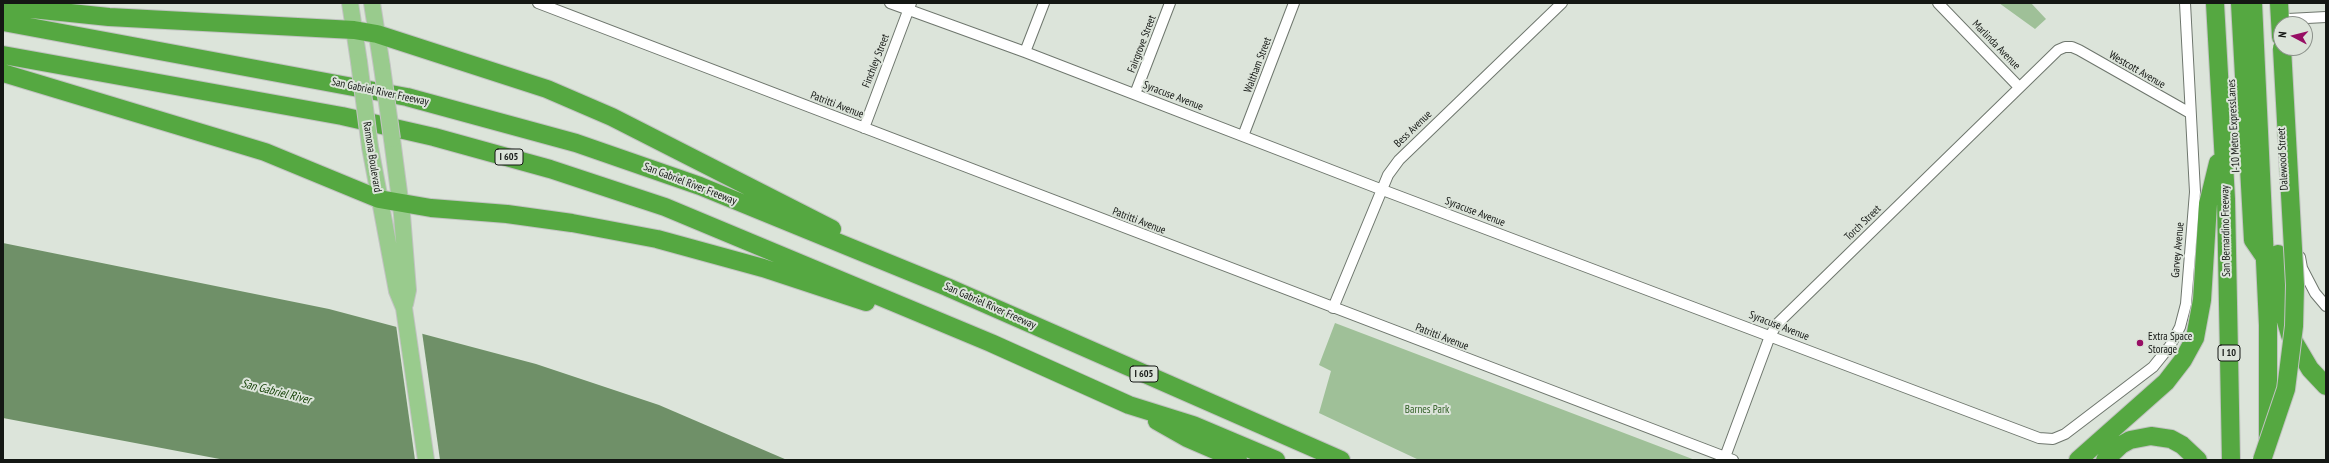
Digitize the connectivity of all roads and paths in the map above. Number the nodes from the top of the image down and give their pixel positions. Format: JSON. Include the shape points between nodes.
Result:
{"nodes":[{"id":1,"x":350,"y":3,"type":"edge"},
{"id":2,"x":372,"y":3,"type":"edge"},
{"id":3,"x":538,"y":3,"type":"edge"},
{"id":4,"x":890,"y":3,"type":"edge"},
{"id":5,"x":1044,"y":3,"type":"edge"},
{"id":6,"x":1170,"y":3,"type":"edge"},
{"id":7,"x":1294,"y":3,"type":"edge"},
{"id":8,"x":1562,"y":3,"type":"edge"},
{"id":9,"x":1938,"y":3,"type":"edge"},
{"id":10,"x":2185,"y":3,"type":"edge"},
{"id":11,"x":2215,"y":3,"type":"edge"},
{"id":12,"x":2228,"y":3,"type":"edge"},
{"id":13,"x":2240,"y":3,"type":"edge"},
{"id":14,"x":2253,"y":3,"type":"edge"},
{"id":15,"x":2279,"y":3,"type":"edge"},
{"id":16,"x":2287,"y":3,"type":"edge"},
{"id":17,"x":3,"y":6,"type":"edge"},
{"id":18,"x":910,"y":6,"type":"edge"},
{"id":19,"x":2280,"y":16,"type":"edge"},
{"id":20,"x":2288,"y":16,"type":"edge"},
{"id":21,"x":2326,"y":18,"type":"edge"},
{"id":22,"x":2313,"y":19,"type":"edge"},
{"id":23,"x":3,"y":22,"type":"edge"},
{"id":24,"x":354,"y":30,"type":"junction"},
{"id":25,"x":376,"y":34,"type":"junction"},
{"id":26,"x":2072,"y":47,"type":"joint"},
{"id":27,"x":1025,"y":52,"type":"junction"},
{"id":28,"x":3,"y":55,"type":"edge"},
{"id":29,"x":2282,"y":56,"type":"edge"},
{"id":30,"x":2289,"y":56,"type":"edge"},
{"id":31,"x":3,"y":73,"type":"edge"},
{"id":32,"x":2019,"y":87,"type":"junction"},
{"id":33,"x":1136,"y":94,"type":"junction"},
{"id":34,"x":2190,"y":113,"type":"junction"},
{"id":35,"x":864,"y":128,"type":"junction"},
{"id":36,"x":1243,"y":136,"type":"junction"},
{"id":37,"x":2223,"y":141,"type":"junction"},
{"id":38,"x":1380,"y":189,"type":"junction"},
{"id":39,"x":2263,"y":190,"type":"junction"},
{"id":40,"x":379,"y":199,"type":"junction"},
{"id":41,"x":401,"y":204,"type":"junction"},
{"id":42,"x":2226,"y":246,"type":"junction"},
{"id":43,"x":2266,"y":259,"type":"junction"},
{"id":44,"x":947,"y":287,"type":"junction"},
{"id":45,"x":2326,"y":306,"type":"edge"},
{"id":46,"x":404,"y":308,"type":"junction"},
{"id":47,"x":1333,"y":308,"type":"junction"},
{"id":48,"x":1770,"y":336,"type":"junction"},
{"id":49,"x":991,"y":343,"type":"junction"},
{"id":50,"x":2326,"y":386,"type":"edge"},
{"id":51,"x":1129,"y":404,"type":"junction"},
{"id":52,"x":2053,"y":439,"type":"joint"},
{"id":53,"x":2084,"y":454,"type":"edge"},
{"id":54,"x":1729,"y":458,"type":"edge"},
{"id":55,"x":426,"y":460,"type":"edge"},
{"id":56,"x":1238,"y":460,"type":"edge"},
{"id":57,"x":1276,"y":460,"type":"edge"},
{"id":58,"x":1341,"y":460,"type":"edge"},
{"id":59,"x":2072,"y":460,"type":"edge"},
{"id":60,"x":2105,"y":460,"type":"edge"},
{"id":61,"x":2198,"y":460,"type":"edge"},
{"id":62,"x":2231,"y":460,"type":"edge"},
{"id":63,"x":2262,"y":460,"type":"edge"},
{"id":64,"x":2268,"y":460,"type":"edge"}],
"edges":[{"from":1,"to":24,"type":"main road","name":"Ramona Boulevard"},
{"from":2,"to":25,"type":"main road","name":"Ramona Boulevard"},
{"from":3,"to":35,"type":"street","name":"Patritti Avenue"},
{"from":4,"to":18,"type":"street","name":"Syracuse Avenue"},
{"from":5,"to":27,"type":"street"},
{"from":6,"to":33,"type":"street","name":"Fairgrove Street"},
{"from":7,"to":36,"type":"street","name":"Waltham Street"},
{"from":8,"to":38,"type":"street","name":"Bess Avenue","via":[[1399,160]]},
{"from":9,"to":32,"type":"street","name":"Marlinda Avenue"},
{"from":10,"to":34,"type":"street","name":"Garvey Avenue"},
{"from":11,"to":37,"type":"highway","name":"San Bernardino Freeway","number":"I 10"},
{"from":12,"to":42,"type":"highway","name":"I-10 Metro ExpressLanes","via":[[2238,213]]},
{"from":13,"to":43,"type":"highway","via":[[2252,240]]},
{"from":14,"to":39,"type":"highway"},
{"from":15,"to":19,"type":"highway"},
{"from":16,"to":20,"type":"street"},
{"from":17,"to":24,"type":"highway","via":[[109,18]]},
{"from":18,"to":27,"type":"street","name":"Syracuse Avenue"},
{"from":18,"to":35,"type":"street","name":"Finchley Street"},
{"from":21,"to":22,"type":"street"},
{"from":23,"to":44,"type":"highway","name":"San Gabriel River Freeway","number":"I 605","via":[[330,81],[491,118],[576,143],[700,186]]},
{"from":24,"to":25,"type":"highway"},
{"from":24,"to":40,"type":"main road","name":"Ramona Boulevard","bridge":true},
{"from":25,"to":41,"type":"main road","name":"Ramona Boulevard","bridge":true},
{"from":25,"to":44,"type":"highway","via":[[547,89],[612,117]]},
{"from":26,"to":32,"type":"street","name":"Torch Street","via":[[2058,50]]},
{"from":26,"to":34,"type":"street","name":"Westcott Avenue"},
{"from":27,"to":33,"type":"street","name":"Syracuse Avenue"},
{"from":28,"to":49,"type":"highway","number":"I 605","via":[[342,116],[550,168],[665,207]]},
{"from":29,"to":63,"type":"highway","bridge":true,"via":[[2295,286],[2294,326],[2286,389]]},
{"from":30,"to":45,"type":"street","name":"Dalewood Street","via":[[2302,268],[2314,293]]},
{"from":31,"to":40,"type":"highway","via":[[266,152]]},
{"from":32,"to":48,"type":"street","name":"Torch Street","via":[[1777,324]]},
{"from":33,"to":36,"type":"street","name":"Syracuse Avenue"},
{"from":34,"to":52,"type":"street","name":"Garvey Avenue","via":[[2195,192],[2186,304],[2180,327],[2170,346],[2153,367],[2065,434]]},
{"from":35,"to":47,"type":"street","name":"Patritti Avenue"},
{"from":36,"to":38,"type":"street","name":"Syracuse Avenue"},
{"from":37,"to":42,"type":"highway","name":"San Bernardino Freeway","number":"I 10"},
{"from":37,"to":53,"type":"highway","via":[[2208,204],[2202,300],[2195,338],[2184,360],[2166,382]]},
{"from":38,"to":47,"type":"street","name":"Bess Avenue"},
{"from":38,"to":48,"type":"street","name":"Syracuse Avenue"},
{"from":39,"to":43,"type":"highway"},
{"from":39,"to":50,"type":"highway","via":[[2277,241],[2283,311],[2290,335],[2310,369]]},
{"from":40,"to":41,"type":"highway"},
{"from":40,"to":46,"type":"main road","name":"Ramona Boulevard","via":[[398,291]]},
{"from":41,"to":46,"type":"main road","name":"Ramona Boulevard","via":[[408,290]]},
{"from":41,"to":49,"type":"highway","via":[[572,223],[657,238],[763,268]]},
{"from":42,"to":62,"type":"highway","name":"San Bernardino Freeway","number":"I 10"},
{"from":43,"to":64,"type":"highway"},
{"from":44,"to":58,"type":"highway","name":"San Gabriel River Freeway","number":"I 605"},
{"from":46,"to":55,"type":"main road","name":"Ramona Boulevard"},
{"from":47,"to":54,"type":"street","name":"Patritti Avenue"},
{"from":48,"to":52,"type":"street","name":"Syracuse Avenue","via":[[2039,438]]},
{"from":48,"to":54,"type":"street","name":"Torch Street"},
{"from":49,"to":51,"type":"highway","number":"I 605"},
{"from":51,"to":56,"type":"highway","via":[[1187,438]]},
{"from":51,"to":57,"type":"highway","number":"I 605","via":[[1193,425]]},
{"from":53,"to":59,"type":"highway"},
{"from":60,"to":61,"type":"highway","via":[[2130,440],[2151,436],[2171,439],[2182,445]]}]}
